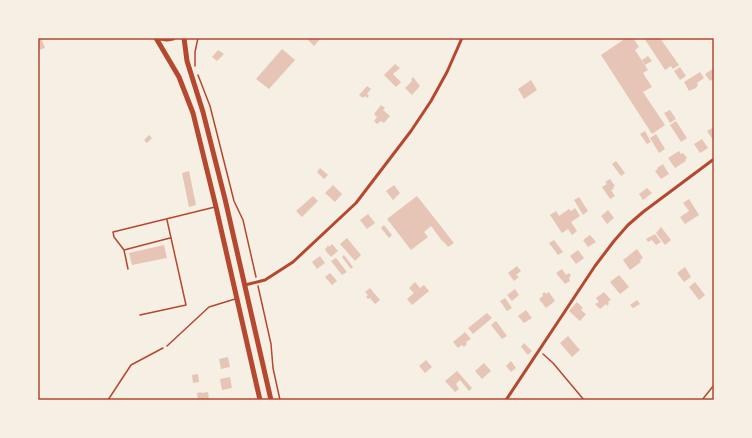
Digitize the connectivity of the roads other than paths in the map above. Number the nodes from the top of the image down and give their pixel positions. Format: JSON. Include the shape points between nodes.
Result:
{"nodes":[{"id":1,"x":156,"y":38,"type":"edge"},
{"id":2,"x":160,"y":38,"type":"edge"},
{"id":3,"x":173,"y":38,"type":"edge"},
{"id":4,"x":184,"y":38,"type":"edge"},
{"id":5,"x":462,"y":38,"type":"edge"},
{"id":6,"x":714,"y":159,"type":"edge"},
{"id":7,"x":216,"y":207,"type":"junction"},
{"id":8,"x":167,"y":220,"type":"junction"},
{"id":9,"x":170,"y":238,"type":"junction"},
{"id":10,"x":124,"y":250,"type":"junction"},
{"id":11,"x":128,"y":269,"type":"dead end"},
{"id":12,"x":245,"y":285,"type":"junction"},
{"id":13,"x":237,"y":299,"type":"junction"},
{"id":14,"x":140,"y":315,"type":"dead end"},
{"id":15,"x":167,"y":346,"type":"road end"},
{"id":16,"x":260,"y":400,"type":"edge"},
{"id":17,"x":271,"y":400,"type":"edge"},
{"id":18,"x":506,"y":400,"type":"edge"}],
"edges":[{"from":1,"to":7,"type":"main road","via":[[179,77],[191,107]]},
{"from":2,"to":3,"type":"main road"},
{"from":4,"to":12,"type":"main road","via":[[190,72],[206,123]]},
{"from":5,"to":12,"type":"street","via":[[431,101],[356,202],[293,262],[265,280]]},
{"from":6,"to":18,"type":"street","via":[[643,212],[626,228],[595,266]]},
{"from":7,"to":8,"type":"lane"},
{"from":7,"to":13,"type":"main road"},
{"from":8,"to":9,"type":"lane"},
{"from":8,"to":10,"type":"lane","via":[[112,232]]},
{"from":9,"to":10,"type":"lane"},
{"from":9,"to":14,"type":"lane","via":[[186,304]]},
{"from":10,"to":11,"type":"lane"},
{"from":12,"to":17,"type":"main road"},
{"from":13,"to":15,"type":"lane","via":[[209,307]]},
{"from":13,"to":16,"type":"main road"}]}
